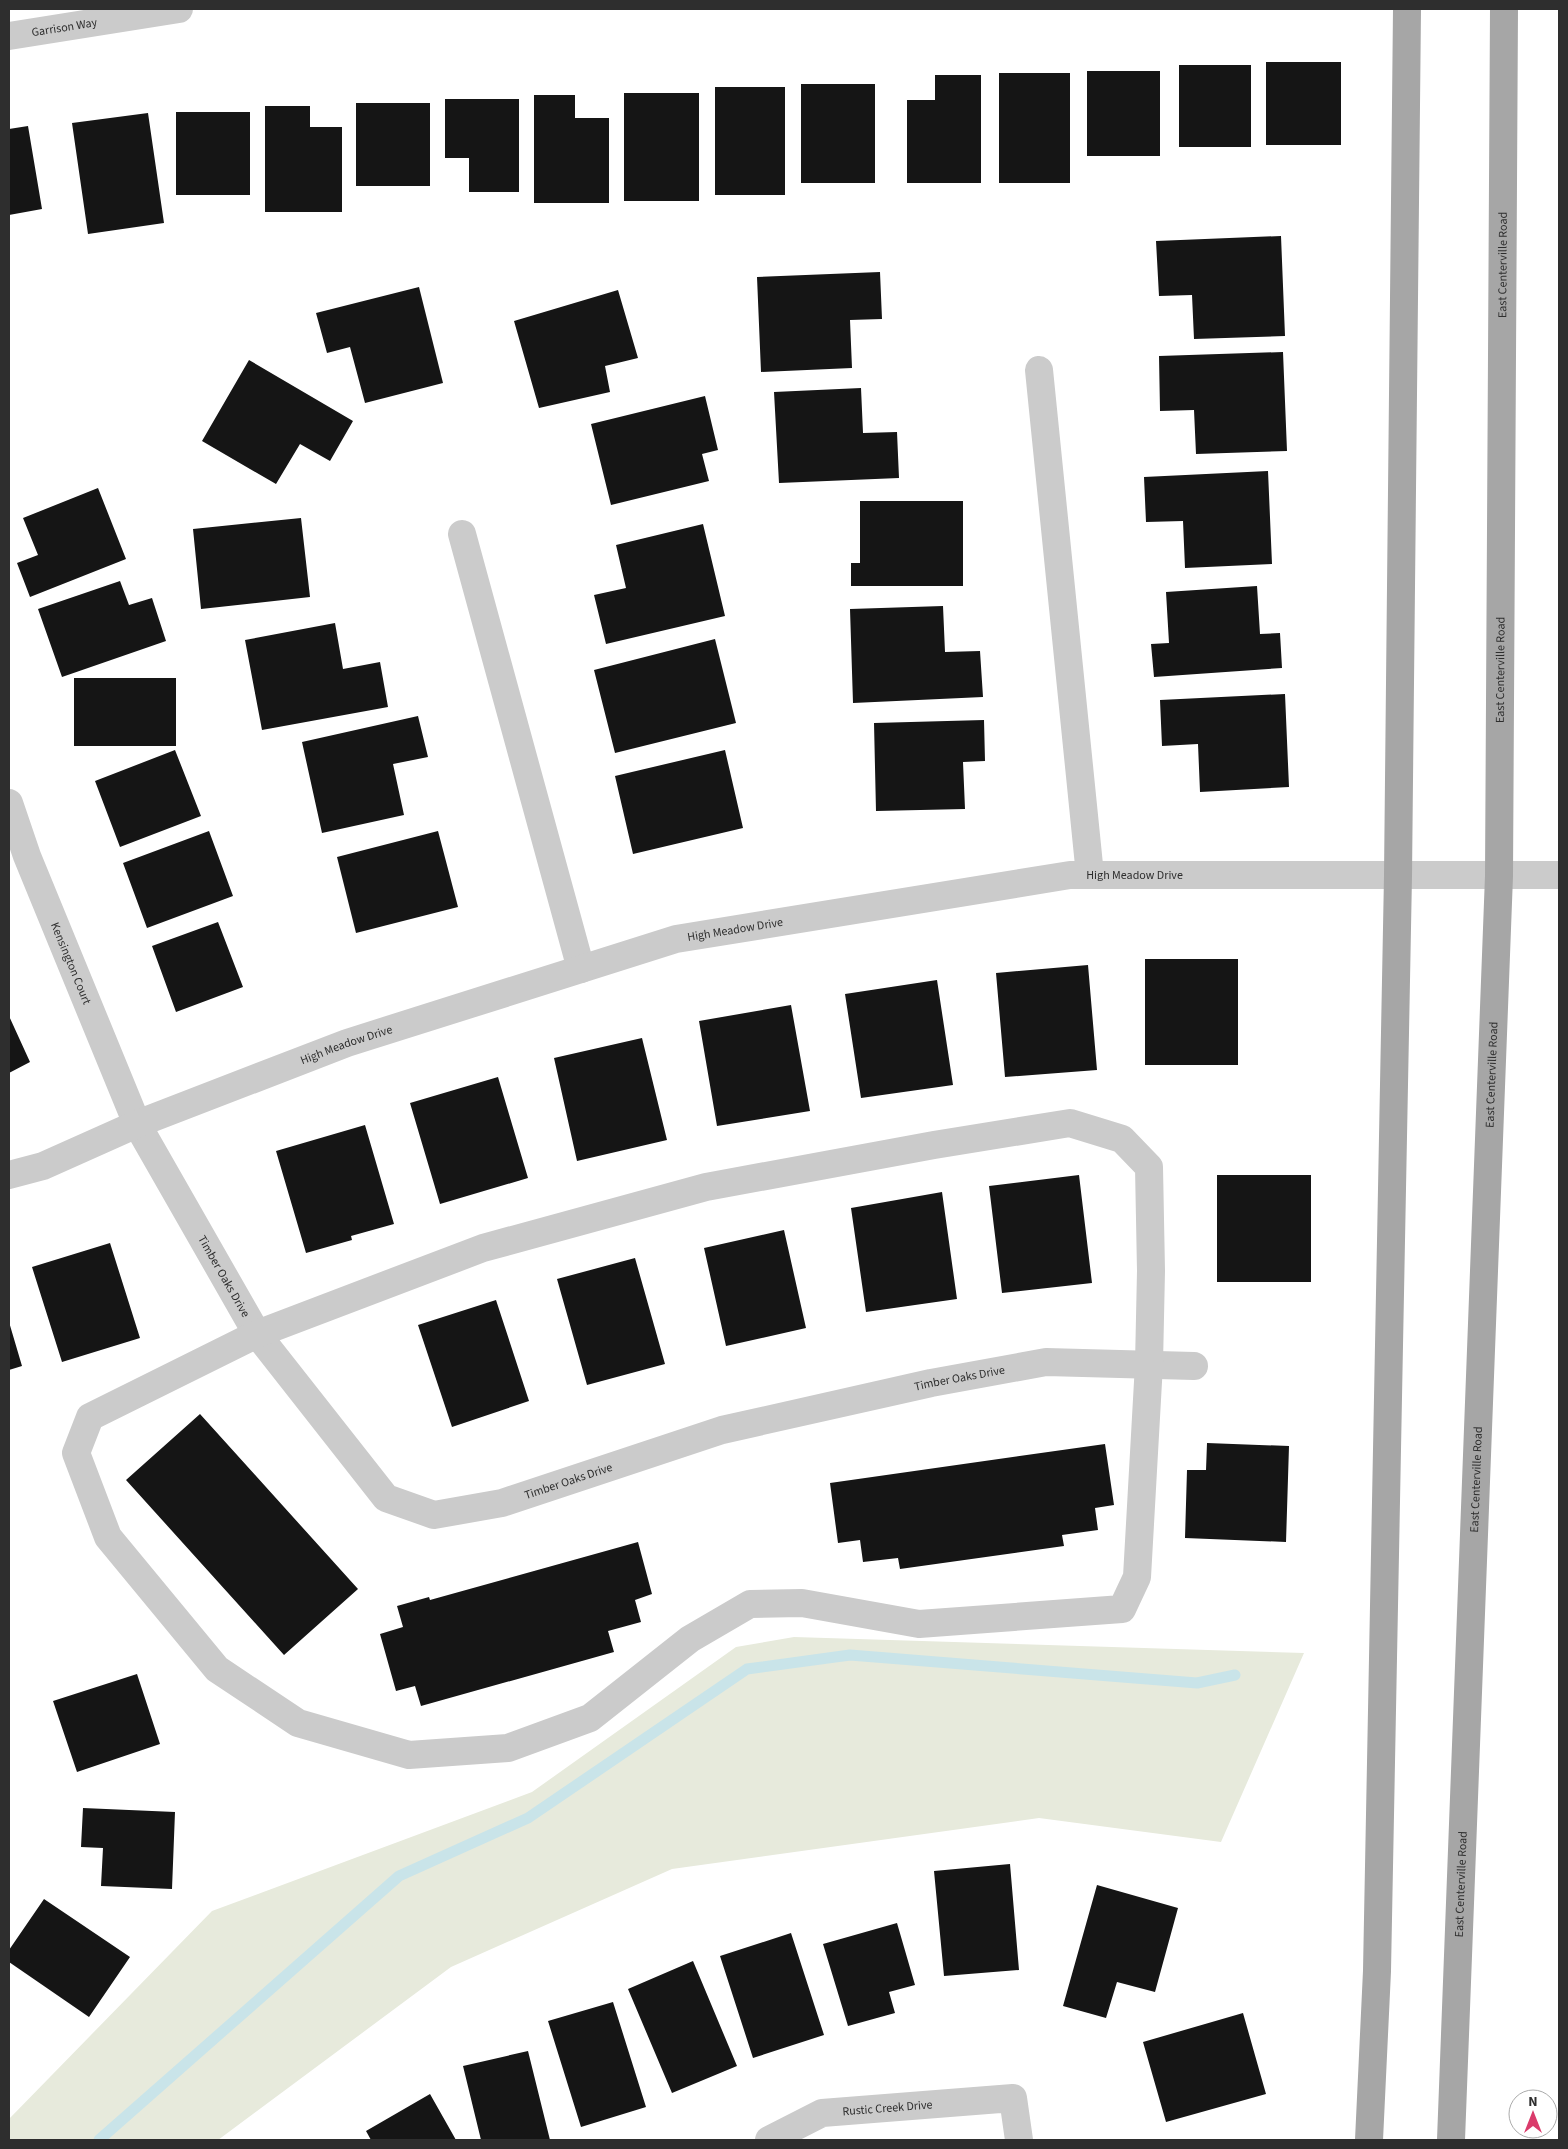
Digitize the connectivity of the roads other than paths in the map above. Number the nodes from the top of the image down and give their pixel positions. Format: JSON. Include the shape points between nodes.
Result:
{"nodes":[{"id":1,"x":179,"y":9,"type":"edge"},
{"id":2,"x":1407,"y":9,"type":"edge"},
{"id":3,"x":1504,"y":9,"type":"edge"},
{"id":4,"x":9,"y":36,"type":"edge"},
{"id":5,"x":1038,"y":370,"type":"dead end"},
{"id":6,"x":462,"y":534,"type":"dead end"},
{"id":7,"x":9,"y":803,"type":"edge"},
{"id":8,"x":1090,"y":875,"type":"junction"},
{"id":9,"x":1559,"y":875,"type":"edge"},
{"id":10,"x":1398,"y":876,"type":"junction"},
{"id":11,"x":1499,"y":876,"type":"junction"},
{"id":12,"x":580,"y":969,"type":"junction"},
{"id":13,"x":137,"y":1124,"type":"junction"},
{"id":14,"x":9,"y":1176,"type":"edge"},
{"id":15,"x":257,"y":1334,"type":"junction"},
{"id":16,"x":1149,"y":1364,"type":"junction"},
{"id":17,"x":1194,"y":1366,"type":"dead end"},
{"id":18,"x":768,"y":2140,"type":"edge"},
{"id":19,"x":1019,"y":2140,"type":"edge"},
{"id":20,"x":1369,"y":2140,"type":"edge"},
{"id":21,"x":1451,"y":2140,"type":"edge"}],
"edges":[{"from":1,"to":4,"type":"street","name":"Garrison Way"},
{"from":2,"to":10,"type":"main road"},
{"from":3,"to":11,"type":"main road","name":"East Centerville Road"},
{"from":5,"to":8,"type":"street"},
{"from":6,"to":12,"type":"street"},
{"from":7,"to":13,"type":"street","name":"Kensington Court","via":[[27,856]]},
{"from":8,"to":10,"type":"street","name":"High Meadow Drive"},
{"from":8,"to":12,"type":"street","name":"High Meadow Drive","via":[[1070,875],[676,939]]},
{"from":9,"to":11,"type":"street","name":"High Meadow Drive"},
{"from":10,"to":11,"type":"street","name":"High Meadow Drive"},
{"from":10,"to":20,"type":"main road","via":[[1377,1961]]},
{"from":11,"to":21,"type":"main road","name":"East Centerville Road"},
{"from":12,"to":13,"type":"street","name":"High Meadow Drive","via":[[347,1043]]},
{"from":13,"to":14,"type":"street","name":"High Meadow Drive","via":[[43,1166]]},
{"from":13,"to":15,"type":"street","name":"Timber Oaks Drive"},
{"from":15,"to":16,"type":"street","name":"Timber Oaks Drive","via":[[386,1498],[434,1515],[502,1503],[722,1430],[931,1383],[1046,1362]]},
{"from":15,"to":16,"type":"street","via":[[483,1248],[706,1187],[1070,1123],[1122,1139],[1149,1167]]},
{"from":15,"to":16,"type":"street","via":[[90,1417],[76,1453],[108,1537],[217,1669],[298,1723],[409,1755],[508,1748],[590,1718],[690,1639],[750,1604],[802,1603],[919,1624],[1122,1609],[1137,1577]]},
{"from":16,"to":17,"type":"street","name":"Timber Oaks Drive"},
{"from":18,"to":19,"type":"street","name":"Rustic Creek Drive","via":[[822,2113],[1013,2098]]}]}
